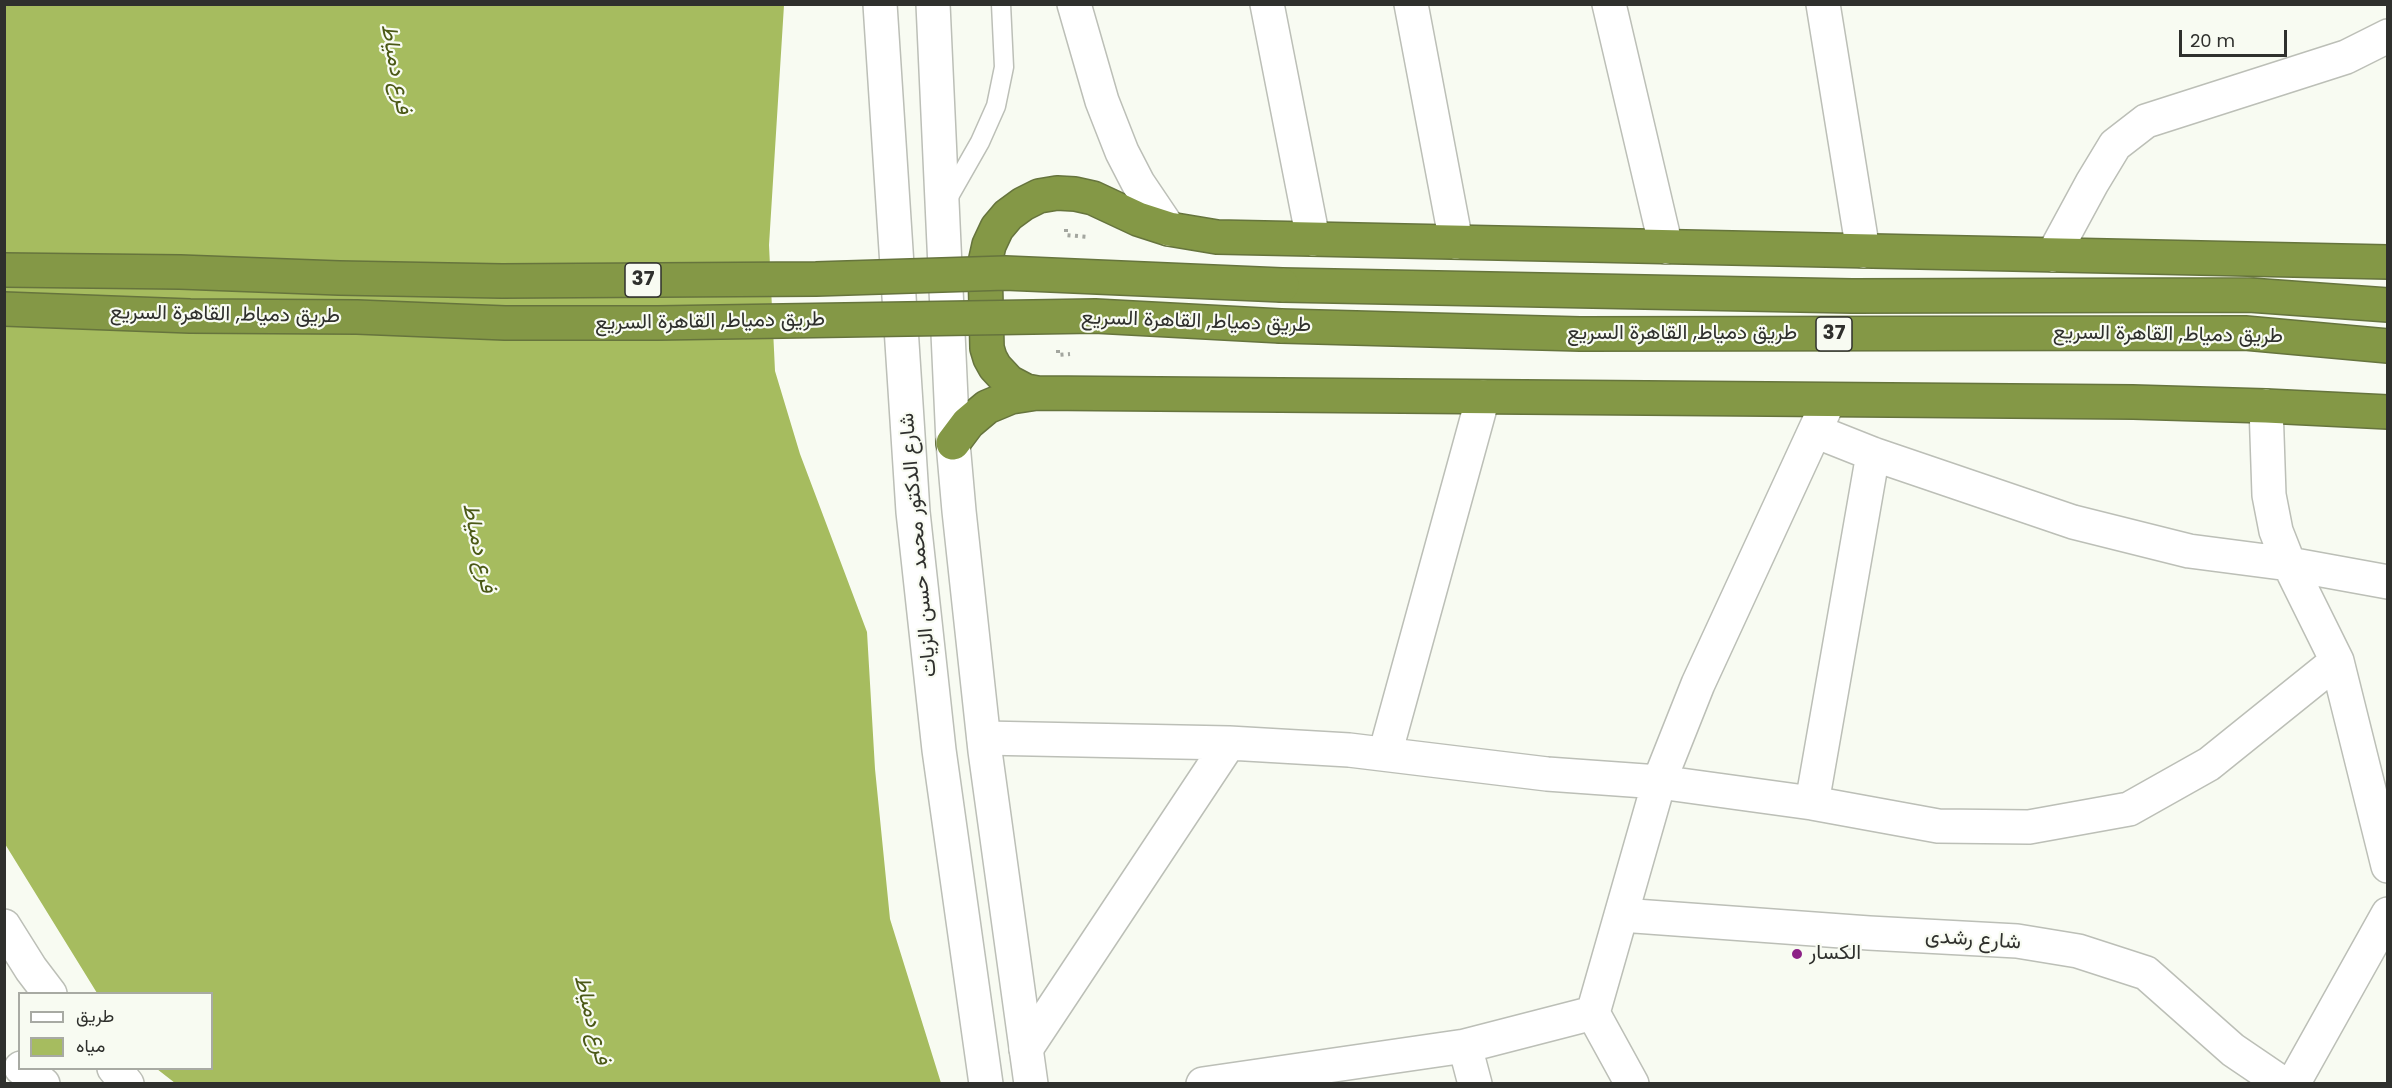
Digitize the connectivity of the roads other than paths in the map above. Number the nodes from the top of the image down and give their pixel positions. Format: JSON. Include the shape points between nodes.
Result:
{"nodes":[{"id":1,"x":880,"y":4,"type":"edge"},
{"id":2,"x":933,"y":4,"type":"edge"},
{"id":3,"x":1001,"y":4,"type":"edge"},
{"id":4,"x":1074,"y":4,"type":"edge"},
{"id":5,"x":1267,"y":4,"type":"edge"},
{"id":6,"x":1411,"y":4,"type":"edge"},
{"id":7,"x":1609,"y":4,"type":"edge"},
{"id":8,"x":1823,"y":4,"type":"edge"},
{"id":9,"x":2388,"y":36,"type":"edge"},
{"id":10,"x":942,"y":213,"type":"junction"},
{"id":11,"x":1169,"y":229,"type":"junction"},
{"id":12,"x":1313,"y":239,"type":"junction"},
{"id":13,"x":1456,"y":242,"type":"junction"},
{"id":14,"x":1666,"y":247,"type":"junction"},
{"id":15,"x":1863,"y":251,"type":"junction"},
{"id":16,"x":2053,"y":255,"type":"junction"},
{"id":17,"x":2388,"y":262,"type":"edge"},
{"id":18,"x":4,"y":270,"type":"edge"},
{"id":19,"x":2388,"y":305,"type":"edge"},
{"id":20,"x":4,"y":309,"type":"edge"},
{"id":21,"x":2388,"y":346,"type":"edge"},
{"id":22,"x":1037,"y":393,"type":"junction"},
{"id":23,"x":1483,"y":398,"type":"junction"},
{"id":24,"x":1829,"y":400,"type":"junction"},
{"id":25,"x":2266,"y":406,"type":"junction"},
{"id":26,"x":2388,"y":412,"type":"edge"},
{"id":27,"x":1815,"y":431,"type":"junction"},
{"id":28,"x":953,"y":443,"type":"junction"},
{"id":29,"x":1873,"y":454,"type":"junction"},
{"id":30,"x":2289,"y":564,"type":"junction"},
{"id":31,"x":2388,"y":582,"type":"edge"},
{"id":32,"x":2337,"y":661,"type":"junction"},
{"id":33,"x":984,"y":738,"type":"junction"},
{"id":34,"x":1229,"y":742,"type":"junction"},
{"id":35,"x":1385,"y":754,"type":"junction"},
{"id":36,"x":1659,"y":782,"type":"junction"},
{"id":37,"x":1812,"y":803,"type":"junction"},
{"id":38,"x":2388,"y":866,"type":"edge"},
{"id":39,"x":2388,"y":914,"type":"edge"},
{"id":40,"x":1621,"y":915,"type":"junction"},
{"id":41,"x":4,"y":926,"type":"edge"},
{"id":42,"x":49,"y":992,"type":"edge"},
{"id":43,"x":1593,"y":1013,"type":"junction"},
{"id":44,"x":1465,"y":1046,"type":"junction"},
{"id":45,"x":18,"y":1048,"type":"edge"},
{"id":46,"x":1026,"y":1049,"type":"junction"},
{"id":47,"x":4,"y":1054,"type":"edge"},
{"id":48,"x":18,"y":1066,"type":"edge"},
{"id":49,"x":23,"y":1070,"type":"edge"},
{"id":50,"x":116,"y":1070,"type":"edge"},
{"id":51,"x":43,"y":1083,"type":"edge"},
{"id":52,"x":128,"y":1083,"type":"edge"},
{"id":53,"x":986,"y":1083,"type":"edge"},
{"id":54,"x":1031,"y":1083,"type":"edge"},
{"id":55,"x":1203,"y":1083,"type":"edge"},
{"id":56,"x":1475,"y":1083,"type":"edge"},
{"id":57,"x":1632,"y":1083,"type":"edge"},
{"id":58,"x":2283,"y":1083,"type":"edge"},
{"id":59,"x":2293,"y":1083,"type":"edge"}],
"edges":[{"from":1,"to":53,"type":"street","name":"شارع الدكتور محمد حسن الزيات","via":[[913,512],[939,750]]},
{"from":2,"to":10,"type":"street","name":"شارع الدكتور محمد حسن الزيات"},
{"from":3,"to":10,"type":"lane","via":[[1004,67],[998,99]]},
{"from":4,"to":11,"type":"street","via":[[1118,144]]},
{"from":5,"to":12,"type":"street"},
{"from":6,"to":13,"type":"street"},
{"from":7,"to":14,"type":"street"},
{"from":8,"to":15,"type":"street"},
{"from":9,"to":16,"type":"street","via":[[2346,57],[2146,121],[2115,145]]},
{"from":10,"to":28,"type":"street","name":"شارع الدكتور محمد حسن الزيات"},
{"from":11,"to":12,"type":"highway","via":[[1217,237]]},
{"from":11,"to":22,"type":"highway","via":[[1093,198],[1057,193],[1023,204],[996,228],[985,263],[987,348],[995,367],[1009,382]]},
{"from":12,"to":13,"type":"highway"},
{"from":13,"to":14,"type":"highway"},
{"from":14,"to":15,"type":"highway"},
{"from":15,"to":16,"type":"highway"},
{"from":16,"to":17,"type":"highway"},
{"from":18,"to":19,"type":"highway","name":"طريق دمياط, القاهرة السريع","number":"37","bridge":true,"via":[[502,281],[1005,273],[1282,285],[1852,296],[2249,294]]},
{"from":20,"to":21,"type":"highway","name":"طريق دمياط, القاهرة السريع","number":"37","bridge":true,"via":[[505,323],[1095,316],[1281,326],[1580,334],[2245,333]]},
{"from":22,"to":23,"type":"highway"},
{"from":22,"to":28,"type":"highway","via":[[1011,397],[987,407]]},
{"from":23,"to":24,"type":"highway"},
{"from":23,"to":35,"type":"street"},
{"from":24,"to":25,"type":"highway"},
{"from":24,"to":27,"type":"street"},
{"from":25,"to":26,"type":"highway"},
{"from":25,"to":30,"type":"street","via":[[2269,495],[2276,531]]},
{"from":27,"to":29,"type":"street"},
{"from":27,"to":36,"type":"street","via":[[1698,684]]},
{"from":28,"to":33,"type":"street","name":"شارع الدكتور محمد حسن الزيات"},
{"from":29,"to":30,"type":"street","via":[[2073,522],[2189,551]]},
{"from":29,"to":37,"type":"street"},
{"from":30,"to":31,"type":"street"},
{"from":30,"to":32,"type":"street"},
{"from":32,"to":37,"type":"street","via":[[2209,764],[2129,809],[2029,827],[1938,826]]},
{"from":32,"to":38,"type":"street"},
{"from":33,"to":34,"type":"street"},
{"from":33,"to":46,"type":"street","name":"شارع الدكتور محمد حسن الزيات"},
{"from":34,"to":35,"type":"street"},
{"from":34,"to":46,"type":"street"},
{"from":35,"to":36,"type":"street","via":[[1547,774]]},
{"from":36,"to":37,"type":"street"},
{"from":36,"to":40,"type":"street"},
{"from":39,"to":59,"type":"street"},
{"from":40,"to":43,"type":"street"},
{"from":40,"to":58,"type":"street","name":"شارع رشدى","via":[[2017,941],[2078,951],[2146,973],[2233,1050]]},
{"from":41,"to":42,"type":"street"},
{"from":43,"to":44,"type":"street"},
{"from":43,"to":57,"type":"street"},
{"from":44,"to":55,"type":"street"},
{"from":44,"to":56,"type":"street"},
{"from":45,"to":47,"type":"street"},
{"from":46,"to":54,"type":"street","name":"شارع الدكتور محمد حسن الزيات"},
{"from":47,"to":48,"type":"street"},
{"from":49,"to":51,"type":"street"},
{"from":50,"to":52,"type":"street"}]}
